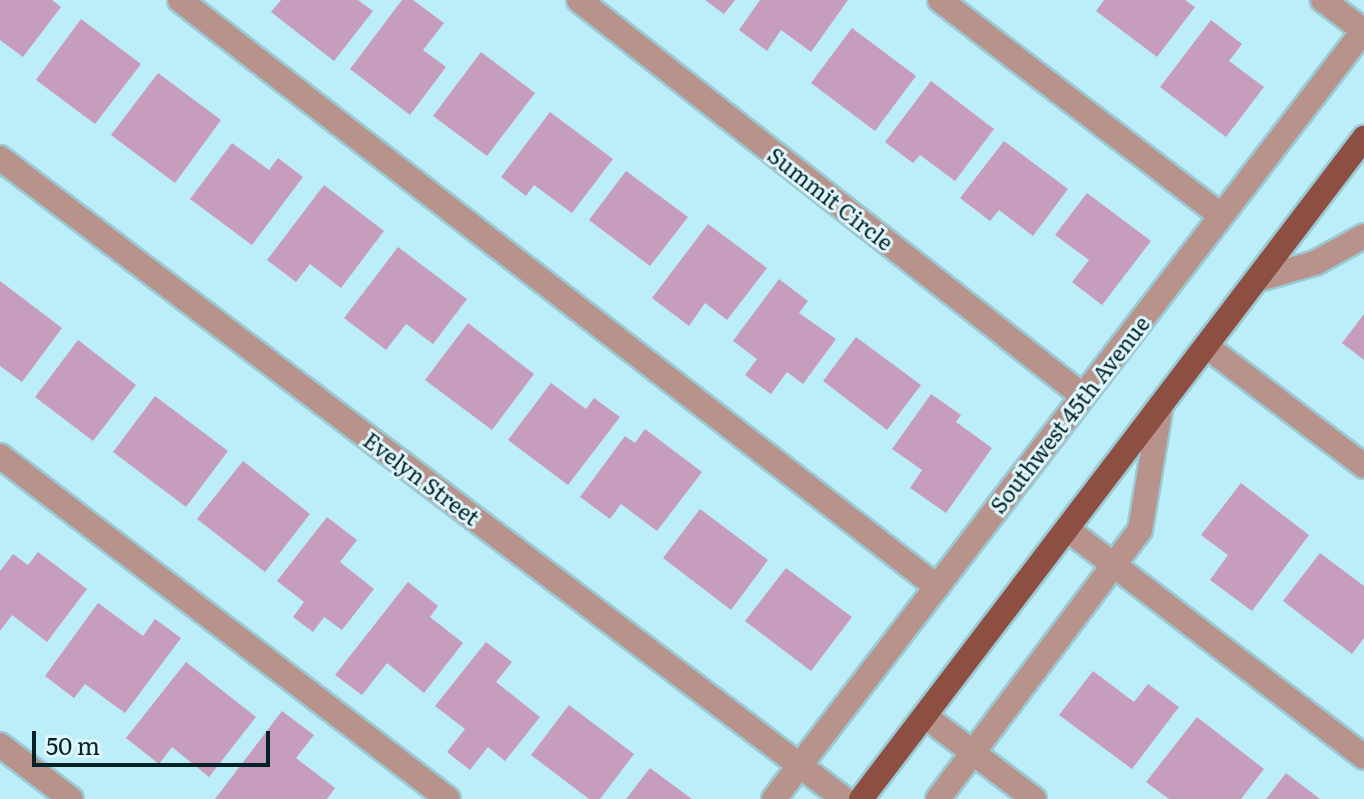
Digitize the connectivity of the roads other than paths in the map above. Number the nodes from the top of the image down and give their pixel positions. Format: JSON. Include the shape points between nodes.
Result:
{"nodes":[{"id":1,"x":180,"y":0,"type":"edge"},
{"id":2,"x":579,"y":0,"type":"edge"},
{"id":3,"x":940,"y":0,"type":"edge"},
{"id":4,"x":1323,"y":0,"type":"edge"},
{"id":5,"x":1364,"y":30,"type":"edge"},
{"id":6,"x":1364,"y":138,"type":"edge"},
{"id":7,"x":0,"y":158,"type":"edge"},
{"id":8,"x":1221,"y":216,"type":"junction"},
{"id":9,"x":1364,"y":236,"type":"edge"},
{"id":10,"x":1256,"y":280,"type":"junction"},
{"id":11,"x":1206,"y":346,"type":"junction"},
{"id":12,"x":1083,"y":396,"type":"junction"},
{"id":13,"x":1161,"y":405,"type":"junction"},
{"id":14,"x":0,"y":456,"type":"edge"},
{"id":15,"x":1364,"y":466,"type":"edge"},
{"id":16,"x":1067,"y":529,"type":"junction"},
{"id":17,"x":1115,"y":567,"type":"junction"},
{"id":18,"x":937,"y":587,"type":"junction"},
{"id":19,"x":925,"y":716,"type":"junction"},
{"id":20,"x":0,"y":745,"type":"edge"},
{"id":21,"x":973,"y":753,"type":"junction"},
{"id":22,"x":1364,"y":757,"type":"edge"},
{"id":23,"x":799,"y":765,"type":"junction"},
{"id":24,"x":71,"y":799,"type":"edge"},
{"id":25,"x":448,"y":799,"type":"edge"},
{"id":26,"x":774,"y":799,"type":"edge"},
{"id":27,"x":844,"y":799,"type":"edge"},
{"id":28,"x":861,"y":799,"type":"edge"},
{"id":29,"x":938,"y":799,"type":"edge"},
{"id":30,"x":1034,"y":799,"type":"edge"}],
"edges":[{"from":1,"to":18,"type":"street"},
{"from":2,"to":12,"type":"street","name":"Summit Circle"},
{"from":3,"to":8,"type":"street"},
{"from":4,"to":5,"type":"street"},
{"from":5,"to":8,"type":"street","name":"Southwest 45th Avenue"},
{"from":6,"to":10,"type":"main road"},
{"from":7,"to":23,"type":"street","name":"Evelyn Street"},
{"from":8,"to":12,"type":"street","name":"Southwest 45th Avenue"},
{"from":9,"to":10,"type":"street","via":[[1315,263]]},
{"from":10,"to":11,"type":"main road"},
{"from":11,"to":13,"type":"main road"},
{"from":11,"to":15,"type":"street"},
{"from":12,"to":18,"type":"street","name":"Southwest 45th Avenue"},
{"from":13,"to":16,"type":"main road"},
{"from":13,"to":17,"type":"street","via":[[1140,530]]},
{"from":14,"to":25,"type":"street"},
{"from":16,"to":17,"type":"street"},
{"from":16,"to":19,"type":"main road"},
{"from":17,"to":21,"type":"street"},
{"from":17,"to":22,"type":"street"},
{"from":18,"to":23,"type":"street","name":"Southwest 45th Avenue"},
{"from":19,"to":21,"type":"street"},
{"from":19,"to":28,"type":"main road"},
{"from":20,"to":24,"type":"street"},
{"from":21,"to":29,"type":"street"},
{"from":21,"to":30,"type":"street"},
{"from":23,"to":26,"type":"street","name":"Southwest 45th Avenue"},
{"from":23,"to":27,"type":"street","name":"Evelyn Street"}]}
